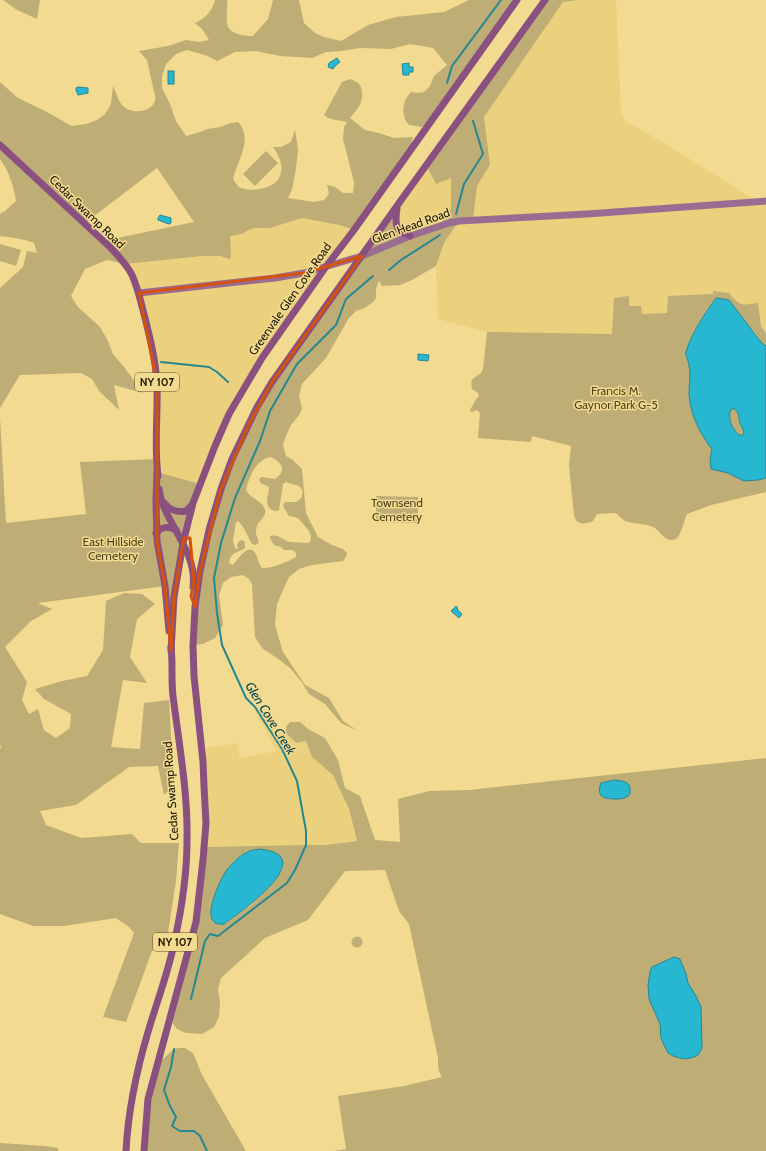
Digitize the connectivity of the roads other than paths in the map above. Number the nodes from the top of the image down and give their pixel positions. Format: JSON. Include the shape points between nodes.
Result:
{"nodes":[{"id":1,"x":517,"y":0,"type":"edge"},
{"id":2,"x":545,"y":0,"type":"edge"},
{"id":3,"x":0,"y":145,"type":"edge"},
{"id":4,"x":766,"y":201,"type":"edge"},
{"id":5,"x":398,"y":205,"type":"junction"},
{"id":6,"x":410,"y":236,"type":"junction"},
{"id":7,"x":362,"y":256,"type":"junction"},
{"id":8,"x":325,"y":268,"type":"junction"},
{"id":9,"x":139,"y":293,"type":"junction"},
{"id":10,"x":157,"y":472,"type":"junction"},
{"id":11,"x":162,"y":500,"type":"junction"},
{"id":12,"x":193,"y":503,"type":"junction"},
{"id":13,"x":176,"y":530,"type":"junction"},
{"id":14,"x":156,"y":533,"type":"junction"},
{"id":15,"x":183,"y":543,"type":"junction"},
{"id":16,"x":195,"y":607,"type":"junction"},
{"id":17,"x":171,"y":651,"type":"junction"},
{"id":18,"x":126,"y":1151,"type":"edge"},
{"id":19,"x":144,"y":1151,"type":"edge"}],
"edges":[{"from":1,"to":8,"type":"main road","name":"Greenvale Glen Cove Road"},
{"from":2,"to":5,"type":"main road"},
{"from":3,"to":9,"type":"main road","name":"Cedar Swamp Road","number":"NY 107","via":[[112,248],[132,275]]},
{"from":4,"to":6,"type":"main road","name":"Glen Head Road","via":[[459,221]]},
{"from":5,"to":6,"type":"main road","via":[[396,224],[400,232]]},
{"from":5,"to":7,"type":"main road"},
{"from":6,"to":7,"type":"main road","name":"Glen Head Road"},
{"from":7,"to":8,"type":"main road","name":"Glen Head Road"},
{"from":7,"to":16,"type":"main road","via":[[272,382],[232,459],[209,530]]},
{"from":8,"to":9,"type":"main road","name":"Glen Head Road","via":[[281,277]]},
{"from":8,"to":12,"type":"main road","name":"Greenvale Glen Cove Road","via":[[260,361],[238,399],[215,446]]},
{"from":9,"to":10,"type":"main road","name":"Cedar Swamp Road","number":"NY 107","via":[[156,369]]},
{"from":10,"to":11,"type":"main road","name":"Cedar Swamp Road","number":"NY 107"},
{"from":10,"to":14,"type":"main road","name":"Cedar Swamp Road","number":"NY 107"},
{"from":11,"to":12,"type":"main road","via":[[169,509],[178,512],[186,511]]},
{"from":11,"to":13,"type":"main road","name":"Cedar Swamp Road","number":"NY 107"},
{"from":12,"to":15,"type":"main road","name":"Greenvale Glen Cove Road"},
{"from":13,"to":14,"type":"main road","via":[[165,527]]},
{"from":13,"to":15,"type":"main road","name":"Cedar Swamp Road","number":"NY 107"},
{"from":14,"to":17,"type":"main road","name":"Cedar Swamp Road","number":"NY 107","via":[[165,586]]},
{"from":15,"to":16,"type":"main road","number":"NY 107","via":[[193,572],[192,596]]},
{"from":15,"to":17,"type":"main road","name":"Greenvale Glen Cove Road","via":[[174,597]]},
{"from":16,"to":19,"type":"main road","number":"NY 107","via":[[194,676],[203,762],[205,816],[203,860],[196,922],[148,1099]]},
{"from":17,"to":18,"type":"main road","name":"Cedar Swamp Road","number":"NY 107","via":[[172,689],[184,775],[187,821],[183,896],[175,940],[147,1033],[135,1086]]}]}
